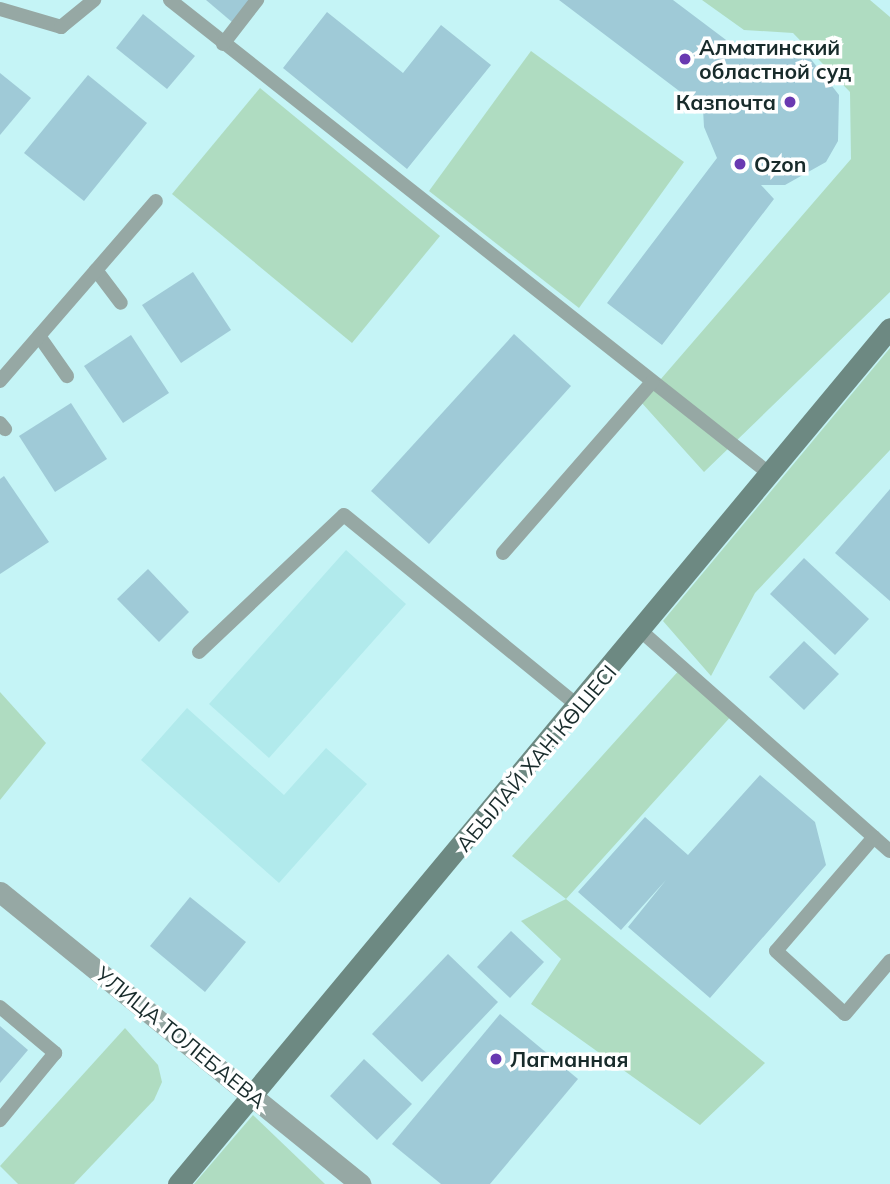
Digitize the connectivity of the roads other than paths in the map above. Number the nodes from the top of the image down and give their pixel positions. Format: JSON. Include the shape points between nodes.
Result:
{"nodes":[{"id":1,"x":94,"y":0,"type":"edge"},
{"id":2,"x":170,"y":0,"type":"edge"},
{"id":3,"x":257,"y":0,"type":"edge"},
{"id":4,"x":0,"y":9,"type":"edge"},
{"id":5,"x":223,"y":44,"type":"junction"},
{"id":6,"x":156,"y":201,"type":"dead end"},
{"id":7,"x":96,"y":270,"type":"junction"},
{"id":8,"x":121,"y":303,"type":"dead end"},
{"id":9,"x":890,"y":328,"type":"edge"},
{"id":10,"x":39,"y":336,"type":"junction"},
{"id":11,"x":66,"y":376,"type":"dead end"},
{"id":12,"x":0,"y":382,"type":"edge"},
{"id":13,"x":652,"y":382,"type":"junction"},
{"id":14,"x":770,"y":474,"type":"junction"},
{"id":15,"x":503,"y":553,"type":"dead end"},
{"id":16,"x":641,"y":631,"type":"junction"},
{"id":17,"x":199,"y":652,"type":"dead end"},
{"id":18,"x":578,"y":706,"type":"junction"},
{"id":19,"x":874,"y":837,"type":"junction"},
{"id":20,"x":890,"y":851,"type":"edge"},
{"id":21,"x":0,"y":892,"type":"edge"},
{"id":22,"x":890,"y":961,"type":"edge"},
{"id":23,"x":0,"y":1007,"type":"edge"},
{"id":24,"x":256,"y":1097,"type":"junction"},
{"id":25,"x":0,"y":1120,"type":"edge"},
{"id":26,"x":178,"y":1184,"type":"edge"},
{"id":27,"x":360,"y":1184,"type":"edge"}],
"edges":[{"from":1,"to":4,"type":"lane","via":[[61,27]]},
{"from":2,"to":5,"type":"lane"},
{"from":3,"to":5,"type":"lane"},
{"from":5,"to":13,"type":"lane"},
{"from":6,"to":7,"type":"lane"},
{"from":7,"to":8,"type":"lane"},
{"from":7,"to":10,"type":"lane"},
{"from":9,"to":14,"type":"main road","name":"АБЫЛАЙ ХАН КӨШЕСІ"},
{"from":10,"to":11,"type":"lane"},
{"from":10,"to":12,"type":"lane"},
{"from":13,"to":14,"type":"lane"},
{"from":13,"to":15,"type":"lane"},
{"from":14,"to":16,"type":"main road","name":"АБЫЛАЙ ХАН КӨШЕСІ"},
{"from":16,"to":18,"type":"main road","name":"АБЫЛАЙ ХАН КӨШЕСІ"},
{"from":16,"to":19,"type":"lane"},
{"from":17,"to":18,"type":"lane","via":[[344,515]]},
{"from":18,"to":24,"type":"main road","name":"АБЫЛАЙ ХАН КӨШЕСІ"},
{"from":19,"to":20,"type":"lane"},
{"from":19,"to":22,"type":"lane","via":[[776,951],[845,1014]]},
{"from":21,"to":24,"type":"street","name":"УЛИЦА ТОЛЕБАЕВА"},
{"from":23,"to":25,"type":"lane","via":[[55,1053]]},
{"from":24,"to":26,"type":"main road","name":"АБЫЛАЙ ХАН КӨШЕСІ"},
{"from":24,"to":27,"type":"street","name":"УЛИЦА ТОЛЕБАЕВА"}]}
